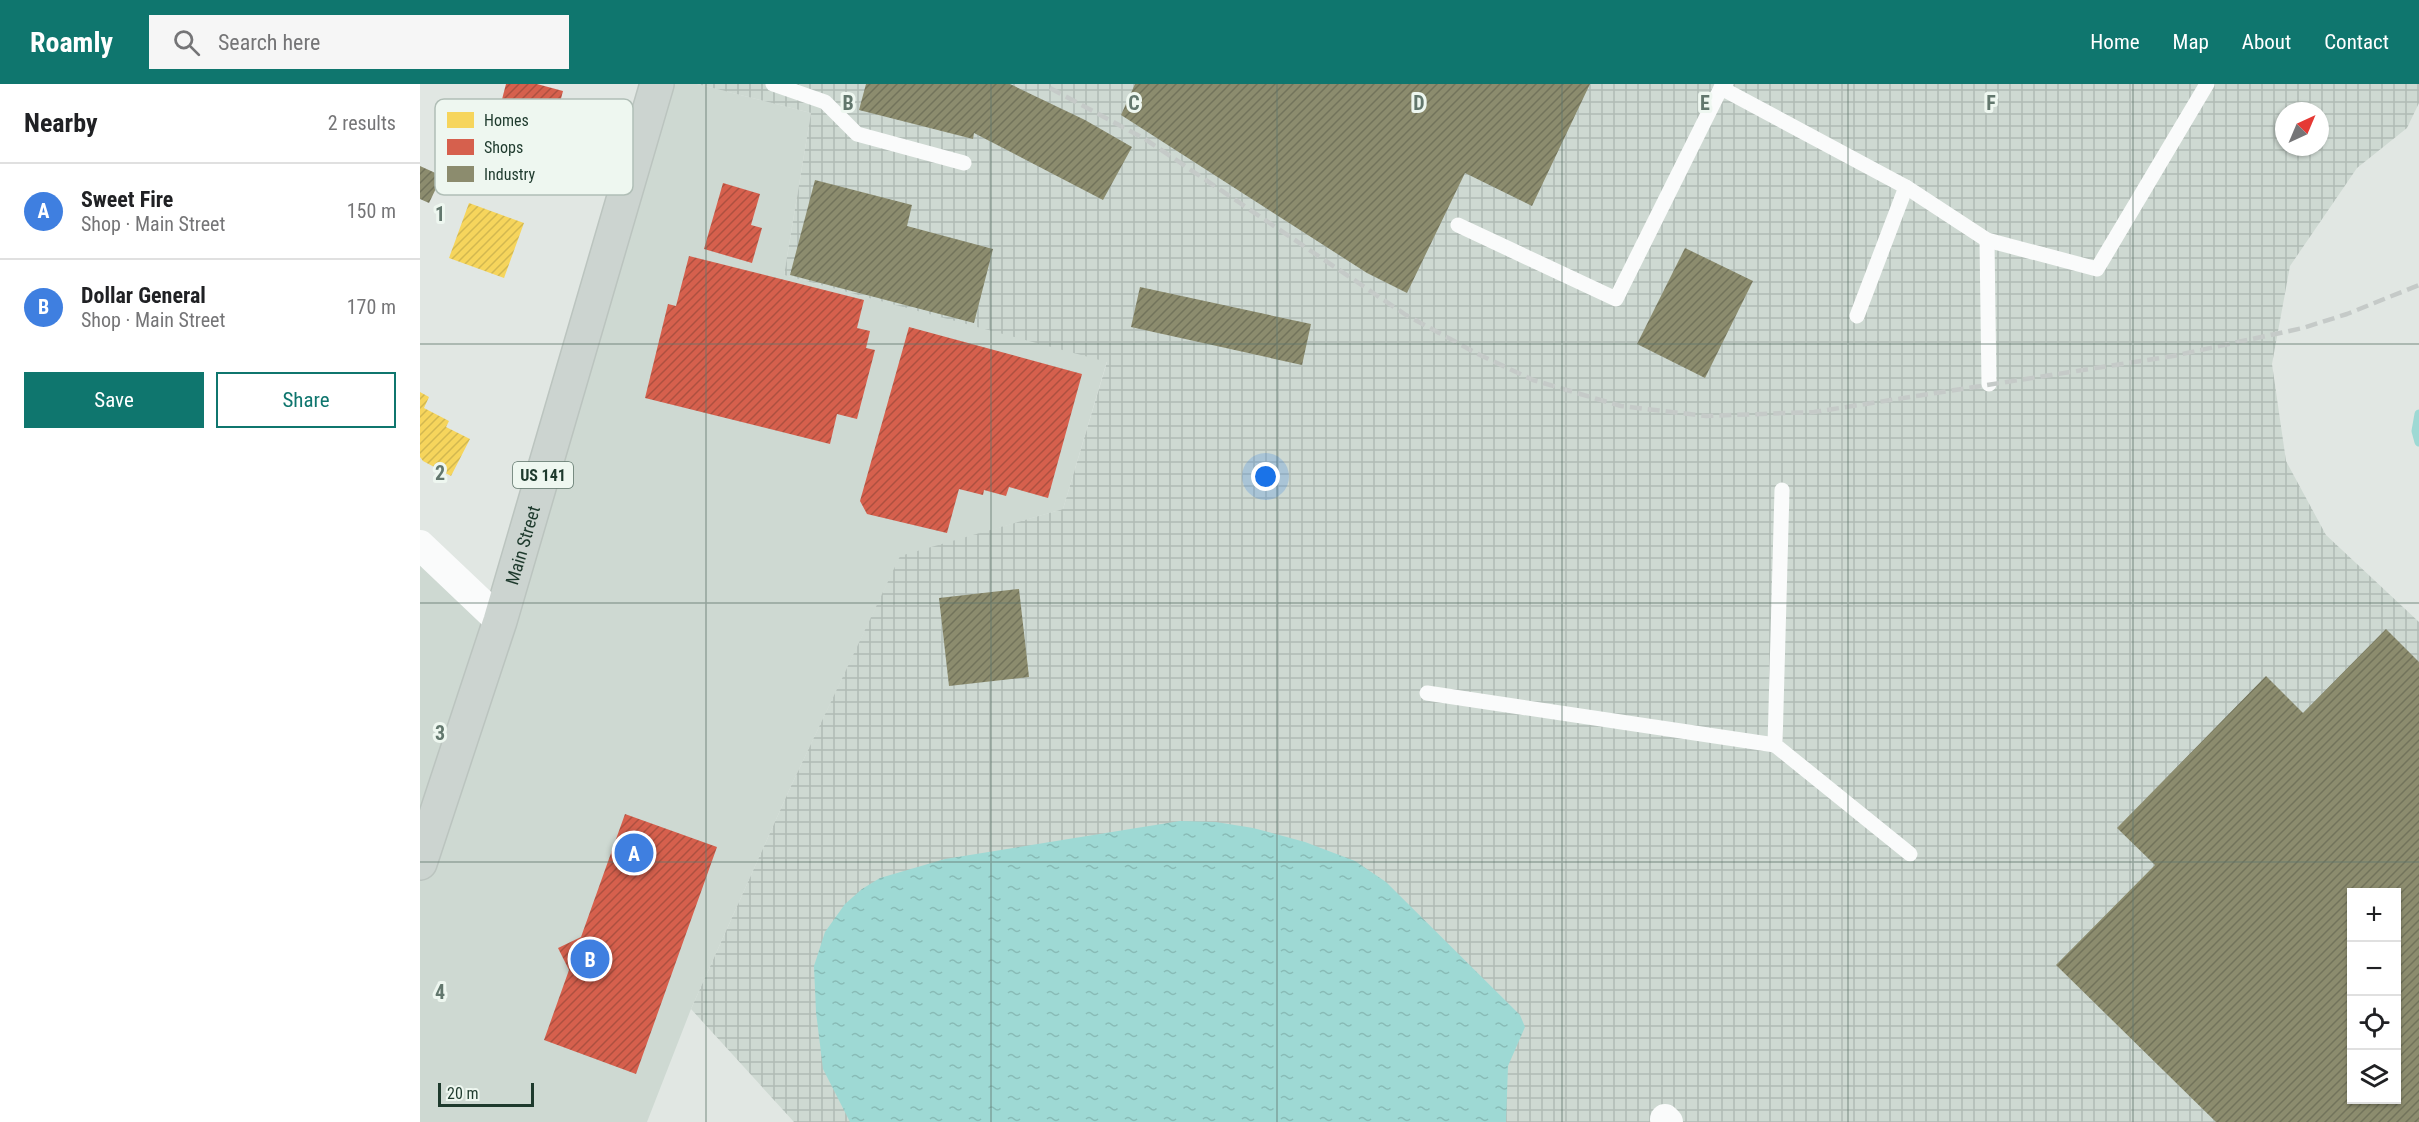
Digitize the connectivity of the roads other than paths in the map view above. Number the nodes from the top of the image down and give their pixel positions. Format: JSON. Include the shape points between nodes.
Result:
{"nodes":[{"id":1,"x":657,"y":84,"type":"edge"},
{"id":2,"x":773,"y":84,"type":"edge"},
{"id":3,"x":2207,"y":84,"type":"edge"},
{"id":4,"x":1724,"y":86,"type":"edge"},
{"id":5,"x":964,"y":164,"type":"dead end"},
{"id":6,"x":633,"y":166,"type":"edge"},
{"id":7,"x":1906,"y":187,"type":"junction"},
{"id":8,"x":625,"y":195,"type":"edge"},
{"id":9,"x":1458,"y":225,"type":"dead end"},
{"id":10,"x":1987,"y":240,"type":"junction"},
{"id":11,"x":1857,"y":316,"type":"dead end"},
{"id":12,"x":1989,"y":384,"type":"dead end"},
{"id":13,"x":1782,"y":490,"type":"dead end"},
{"id":14,"x":420,"y":545,"type":"edge"},
{"id":15,"x":500,"y":621,"type":"junction"},
{"id":16,"x":1427,"y":693,"type":"dead end"},
{"id":17,"x":1775,"y":745,"type":"junction"},
{"id":18,"x":1910,"y":854,"type":"dead end"},
{"id":19,"x":420,"y":863,"type":"edge"}],
"edges":[{"from":1,"to":6,"type":"main road","name":"Main Street","number":"US 141"},
{"from":2,"to":5,"type":"lane","via":[[825,102],[857,134]]},
{"from":3,"to":10,"type":"lane","via":[[2097,269]]},
{"from":4,"to":7,"type":"lane"},
{"from":4,"to":9,"type":"lane","via":[[1616,299]]},
{"from":7,"to":10,"type":"lane"},
{"from":7,"to":11,"type":"lane"},
{"from":8,"to":15,"type":"main road","name":"Main Street","number":"US 141"},
{"from":10,"to":12,"type":"lane"},
{"from":13,"to":17,"type":"lane"},
{"from":14,"to":15,"type":"street"},
{"from":15,"to":19,"type":"main road","name":"Main Street","number":"US 141"},
{"from":16,"to":17,"type":"lane"},
{"from":17,"to":18,"type":"lane"}]}
